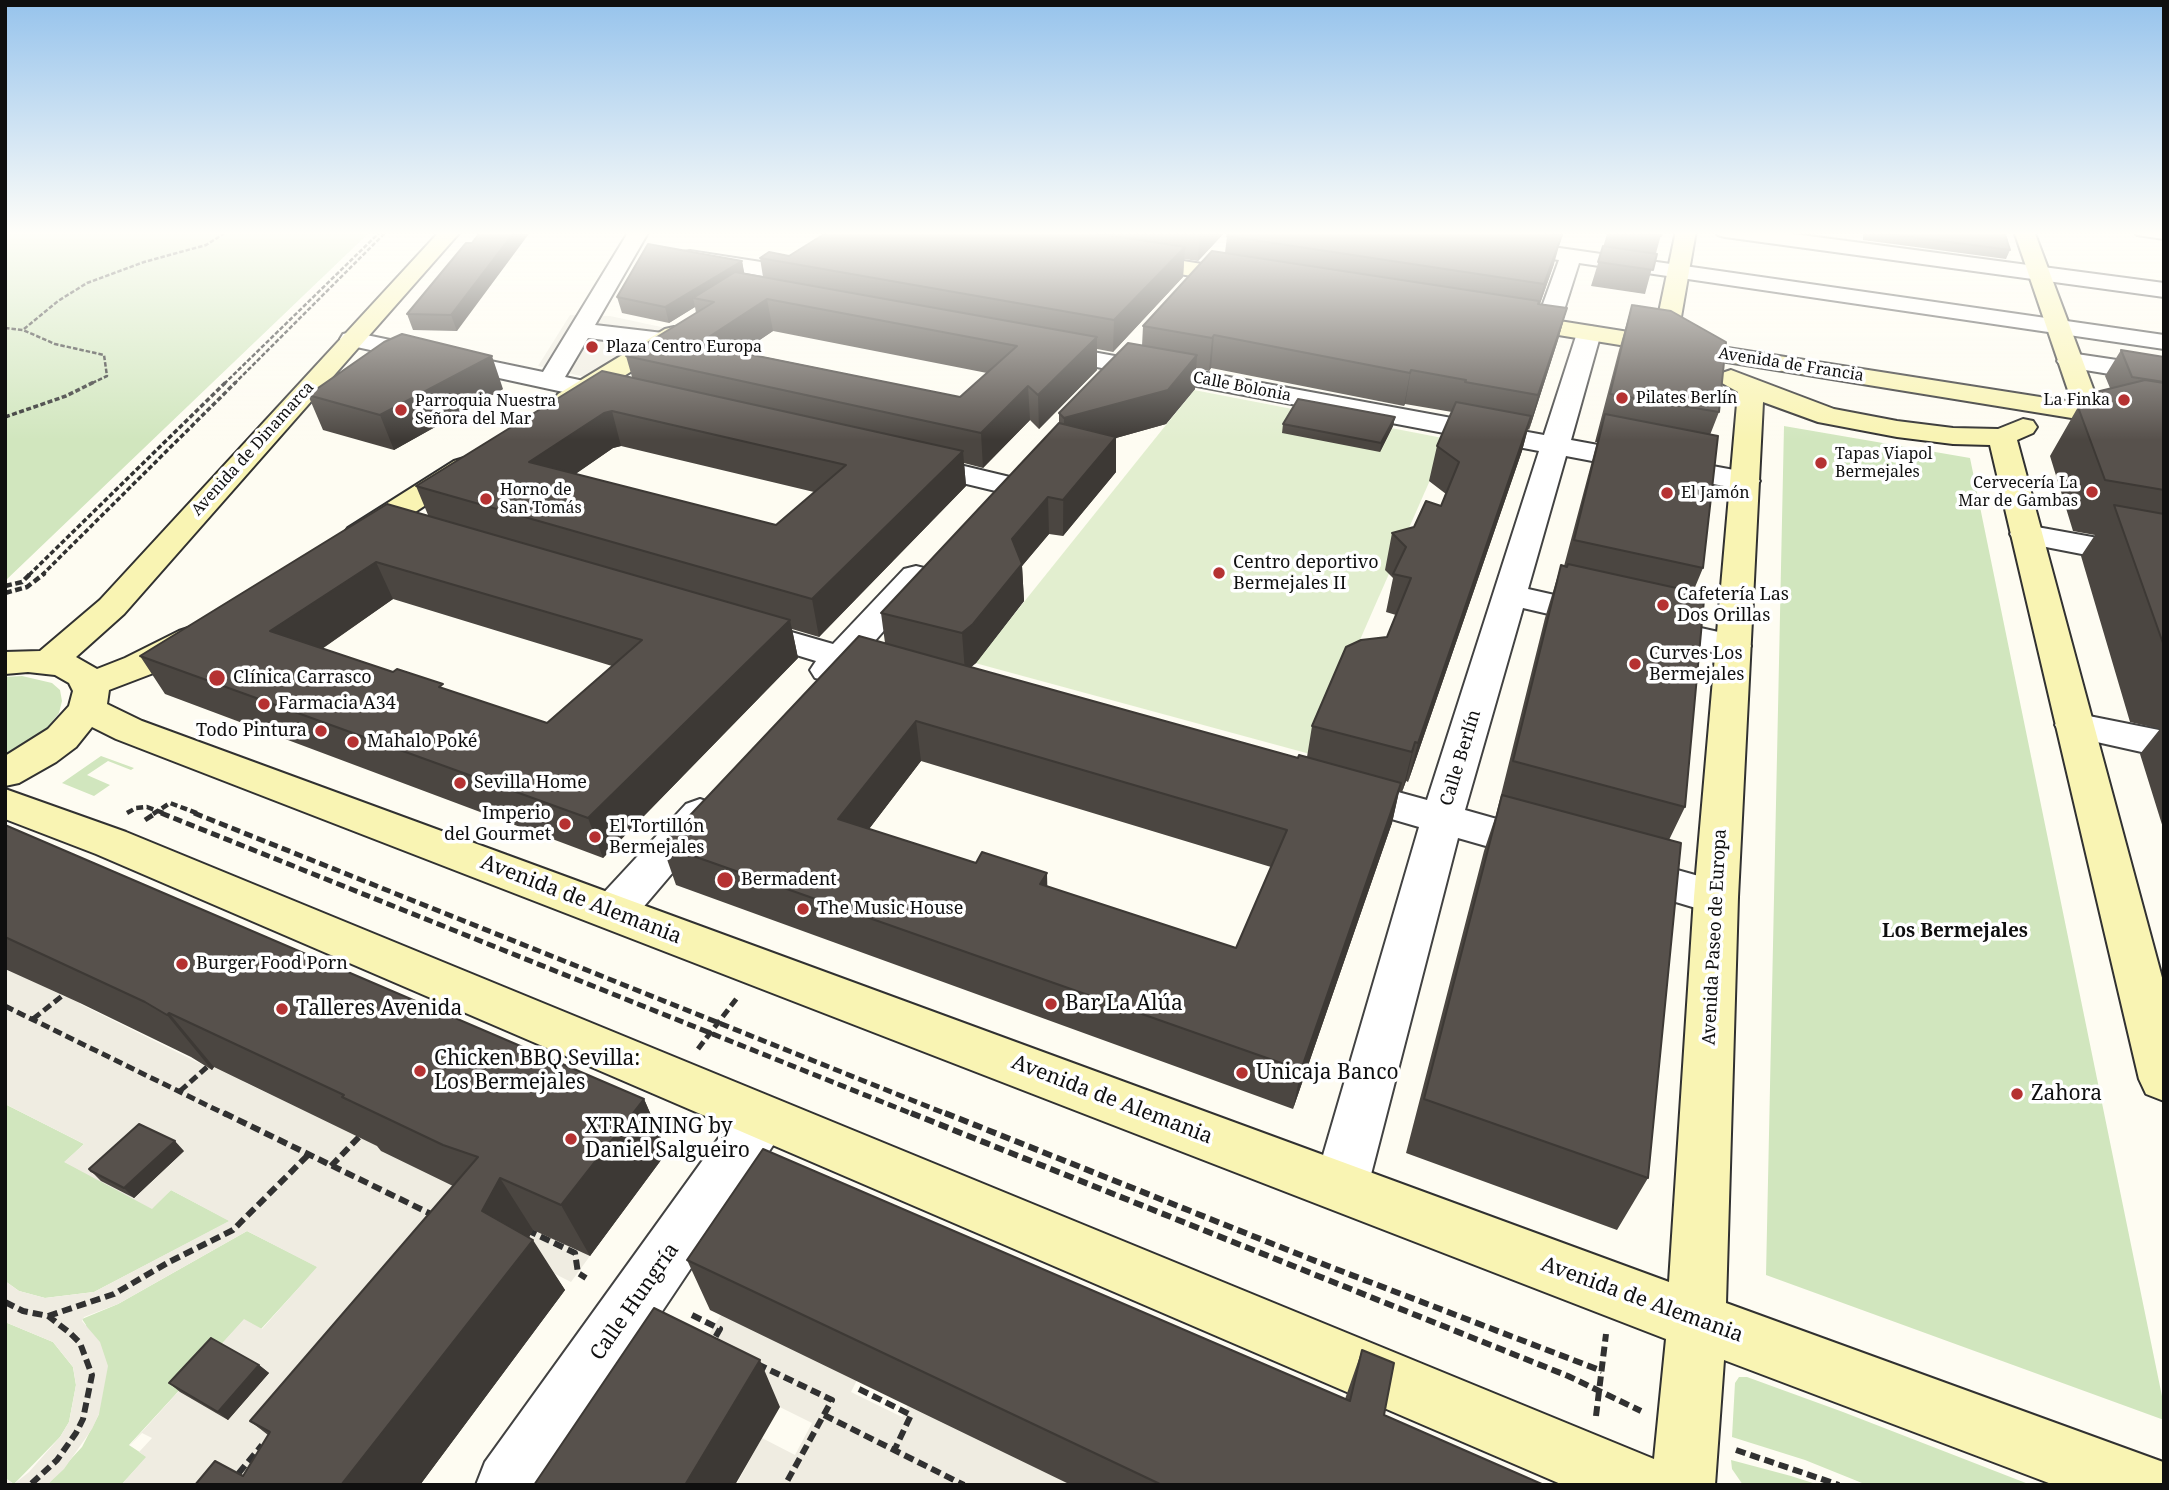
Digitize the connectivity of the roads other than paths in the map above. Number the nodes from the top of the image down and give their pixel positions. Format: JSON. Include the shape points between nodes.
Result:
{"nodes":[{"id":1,"x":387,"y":301,"type":"edge"},
{"id":2,"x":597,"y":301,"type":"edge"},
{"id":3,"x":1556,"y":301,"type":"edge"},
{"id":4,"x":1674,"y":301,"type":"edge"},
{"id":5,"x":1879,"y":301,"type":"edge"},
{"id":6,"x":2049,"y":301,"type":"edge"},
{"id":7,"x":1493,"y":317,"type":"edge"},
{"id":8,"x":696,"y":320,"type":"edge"},
{"id":9,"x":1547,"y":326,"type":"junction"},
{"id":10,"x":2058,"y":327,"type":"junction"},
{"id":11,"x":580,"y":330,"type":"junction"},
{"id":12,"x":1589,"y":333,"type":"junction"},
{"id":13,"x":1146,"y":336,"type":"edge"},
{"id":14,"x":352,"y":339,"type":"junction"},
{"id":15,"x":663,"y":340,"type":"junction"},
{"id":16,"x":2164,"y":342,"type":"edge"},
{"id":17,"x":1664,"y":345,"type":"junction"},
{"id":18,"x":1025,"y":346,"type":"edge"},
{"id":19,"x":2070,"y":361,"type":"junction"},
{"id":20,"x":1120,"y":364,"type":"junction"},
{"id":21,"x":2164,"y":375,"type":"edge"},
{"id":22,"x":550,"y":381,"type":"junction"},
{"id":23,"x":586,"y":388,"type":"junction"},
{"id":24,"x":1751,"y":389,"type":"junction"},
{"id":25,"x":1091,"y":394,"type":"edge"},
{"id":26,"x":653,"y":404,"type":"edge"},
{"id":27,"x":2043,"y":406,"type":"junction"},
{"id":28,"x":2088,"y":413,"type":"junction"},
{"id":29,"x":542,"y":416,"type":"edge"},
{"id":30,"x":2164,"y":425,"type":"edge"},
{"id":31,"x":2001,"y":437,"type":"junction"},
{"id":32,"x":1555,"y":445,"type":"junction"},
{"id":33,"x":489,"y":450,"type":"edge"},
{"id":34,"x":882,"y":456,"type":"edge"},
{"id":35,"x":1745,"y":481,"type":"junction"},
{"id":36,"x":976,"y":512,"type":"edge"},
{"id":37,"x":382,"y":521,"type":"junction"},
{"id":38,"x":421,"y":533,"type":"edge"},
{"id":39,"x":2026,"y":534,"type":"junction"},
{"id":40,"x":335,"y":550,"type":"edge"},
{"id":41,"x":940,"y":551,"type":"edge"},
{"id":42,"x":2164,"y":560,"type":"edge"},
{"id":43,"x":1510,"y":596,"type":"junction"},
{"id":44,"x":709,"y":618,"type":"edge"},
{"id":45,"x":212,"y":625,"type":"edge"},
{"id":46,"x":1733,"y":646,"type":"junction"},
{"id":47,"x":840,"y":657,"type":"junction"},
{"id":48,"x":49,"y":662,"type":"junction"},
{"id":49,"x":5,"y":663,"type":"edge"},
{"id":50,"x":921,"y":674,"type":"edge"},
{"id":51,"x":88,"y":696,"type":"junction"},
{"id":52,"x":804,"y":698,"type":"edge"},
{"id":53,"x":2074,"y":725,"type":"junction"},
{"id":54,"x":2164,"y":744,"type":"edge"},
{"id":55,"x":5,"y":774,"type":"edge"},
{"id":56,"x":1308,"y":782,"type":"edge"},
{"id":57,"x":722,"y":789,"type":"edge"},
{"id":58,"x":5,"y":803,"type":"edge"},
{"id":59,"x":1442,"y":819,"type":"junction"},
{"id":60,"x":1716,"y":897,"type":"junction"},
{"id":61,"x":613,"y":912,"type":"junction"},
{"id":62,"x":2156,"y":1018,"type":"edge"},
{"id":63,"x":2164,"y":1079,"type":"edge"},
{"id":64,"x":762,"y":1119,"type":"junction"},
{"id":65,"x":1341,"y":1186,"type":"junction"},
{"id":66,"x":1696,"y":1321,"type":"junction"},
{"id":67,"x":508,"y":1485,"type":"edge"},
{"id":68,"x":1639,"y":1485,"type":"edge"},
{"id":69,"x":1683,"y":1485,"type":"edge"},
{"id":70,"x":2140,"y":1485,"type":"edge"}],
"edges":[{"from":1,"to":14,"type":"street","name":"Avenida de Dinamarca"},
{"from":2,"to":11,"type":"street"},
{"from":3,"to":9,"type":"street"},
{"from":4,"to":17,"type":"street"},
{"from":5,"to":10,"type":"street"},
{"from":6,"to":10,"type":"street"},
{"from":7,"to":9,"type":"street","name":"Avenida de Francia"},
{"from":8,"to":15,"type":"street"},
{"from":9,"to":12,"type":"street","name":"Avenida de Francia"},
{"from":10,"to":16,"type":"street"},
{"from":10,"to":19,"type":"street"},
{"from":11,"to":15,"type":"street"},
{"from":11,"to":22,"type":"street"},
{"from":12,"to":17,"type":"street","name":"Avenida de Francia"},
{"from":12,"to":32,"type":"street","name":"Calle Berlín"},
{"from":13,"to":20,"type":"street"},
{"from":14,"to":22,"type":"street"},
{"from":14,"to":48,"type":"street","name":"Avenida de Dinamarca","via":[[112,607]]},
{"from":15,"to":23,"type":"street"},
{"from":17,"to":24,"type":"street"},
{"from":17,"to":27,"type":"street","name":"Avenida de Francia"},
{"from":18,"to":20,"type":"street","name":"Calle Bolonia"},
{"from":19,"to":21,"type":"street"},
{"from":19,"to":28,"type":"street"},
{"from":20,"to":25,"type":"street"},
{"from":20,"to":32,"type":"street","name":"Calle Bolonia"},
{"from":22,"to":23,"type":"street"},
{"from":23,"to":26,"type":"street"},
{"from":23,"to":29,"type":"street"},
{"from":24,"to":31,"type":"street","via":[[1828,416],[1953,436]]},
{"from":24,"to":35,"type":"street","name":"Avenida Paseo de Europa"},
{"from":27,"to":28,"type":"street","name":"Avenida de Francia"},
{"from":27,"to":31,"type":"street","via":[[2040,418]]},
{"from":28,"to":30,"type":"street","name":"Avenida de Francia"},
{"from":31,"to":39,"type":"street"},
{"from":32,"to":35,"type":"street","name":"Calle Bolonia"},
{"from":32,"to":43,"type":"street","name":"Calle Berlín"},
{"from":33,"to":37,"type":"street"},
{"from":34,"to":36,"type":"street","via":[[1013,474]]},
{"from":35,"to":46,"type":"street","name":"Avenida Paseo de Europa"},
{"from":37,"to":38,"type":"street"},
{"from":37,"to":40,"type":"street"},
{"from":39,"to":42,"type":"street"},
{"from":39,"to":53,"type":"street"},
{"from":41,"to":47,"type":"street"},
{"from":43,"to":46,"type":"street"},
{"from":43,"to":59,"type":"street","name":"Calle Berlín"},
{"from":44,"to":47,"type":"street"},
{"from":45,"to":51,"type":"street"},
{"from":46,"to":60,"type":"street","name":"Avenida Paseo de Europa"},
{"from":47,"to":50,"type":"street"},
{"from":47,"to":52,"type":"street"},
{"from":48,"to":49,"type":"street"},
{"from":48,"to":51,"type":"street","name":"Avenida de Alemania","via":[[75,669]]},
{"from":51,"to":55,"type":"street","via":[[62,738]]},
{"from":51,"to":61,"type":"street","name":"Avenida de Alemania","via":[[129,730]]},
{"from":53,"to":54,"type":"street"},
{"from":53,"to":62,"type":"street"},
{"from":56,"to":59,"type":"street"},
{"from":57,"to":61,"type":"street"},
{"from":58,"to":64,"type":"street","via":[[111,843]]},
{"from":59,"to":60,"type":"street"},
{"from":59,"to":65,"type":"street","name":"Calle Berlín"},
{"from":60,"to":66,"type":"street","name":"Avenida Paseo de Europa"},
{"from":61,"to":65,"type":"street","name":"Avenida de Alemania"},
{"from":62,"to":63,"type":"street"},
{"from":64,"to":67,"type":"street","name":"Calle Hungría"},
{"from":64,"to":68,"type":"street"},
{"from":65,"to":66,"type":"street","name":"Avenida de Alemania"},
{"from":66,"to":69,"type":"street","name":"Avenida Paseo de Europa"},
{"from":66,"to":70,"type":"street","name":"Avenida de Alemania"}]}
